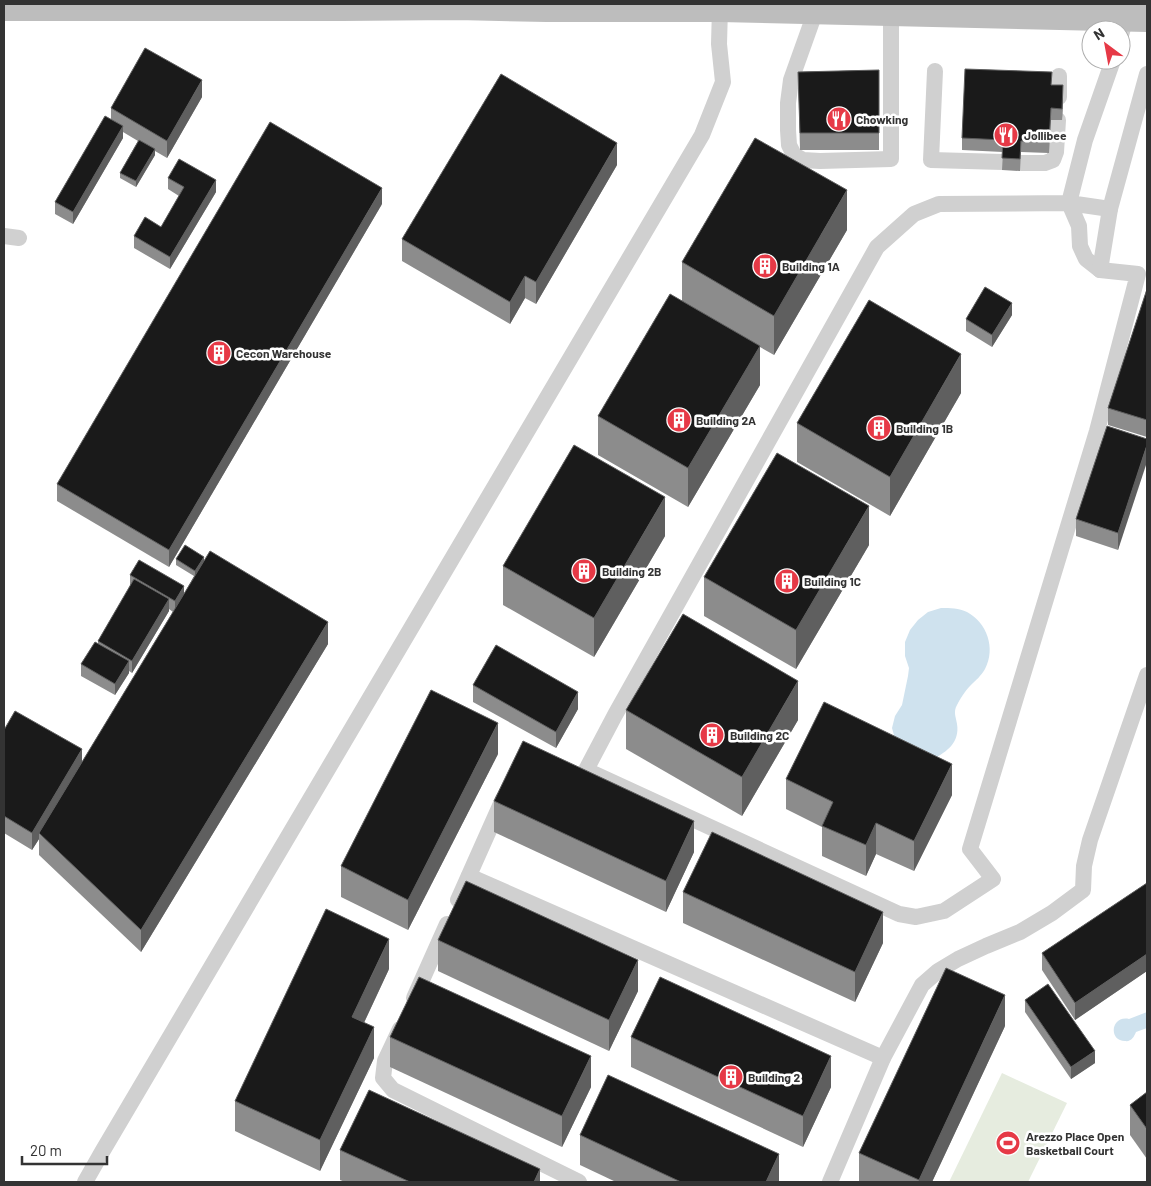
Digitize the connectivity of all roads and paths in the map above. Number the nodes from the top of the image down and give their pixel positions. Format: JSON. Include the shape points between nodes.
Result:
{"nodes":[{"id":1,"x":4,"y":7,"type":"edge"},
{"id":2,"x":720,"y":8,"type":"junction"},
{"id":3,"x":816,"y":10,"type":"junction"},
{"id":4,"x":891,"y":12,"type":"junction"},
{"id":5,"x":1132,"y":23,"type":"edge"},
{"id":6,"x":935,"y":70,"type":"dead end"},
{"id":7,"x":1110,"y":70,"type":"edge"},
{"id":8,"x":1147,"y":74,"type":"edge"},
{"id":9,"x":1059,"y":76,"type":"dead end"},
{"id":10,"x":1059,"y":97,"type":"edge"},
{"id":11,"x":1058,"y":120,"type":"edge"},
{"id":12,"x":1003,"y":162,"type":"edge"},
{"id":13,"x":1020,"y":163,"type":"edge"},
{"id":14,"x":1069,"y":203,"type":"junction"},
{"id":15,"x":1110,"y":209,"type":"junction"},
{"id":16,"x":1100,"y":270,"type":"junction"},
{"id":17,"x":1097,"y":430,"type":"junction"},
{"id":18,"x":1114,"y":436,"type":"edge"},
{"id":19,"x":1147,"y":679,"type":"edge"},
{"id":20,"x":508,"y":787,"type":"edge"},
{"id":21,"x":469,"y":876,"type":"junction"},
{"id":22,"x":883,"y":1058,"type":"junction"},
{"id":23,"x":85,"y":1182,"type":"edge"},
{"id":24,"x":579,"y":1182,"type":"edge"},
{"id":25,"x":830,"y":1182,"type":"edge"}],
"edges":[{"from":1,"to":2,"type":"main road"},
{"from":2,"to":3,"type":"main road"},
{"from":2,"to":23,"type":"lane","via":[[723,82],[702,135]]},
{"from":3,"to":4,"type":"main road"},
{"from":3,"to":4,"type":"lane","via":[[791,80],[788,130],[789,145],[794,155],[802,160],[820,161],[891,159]]},
{"from":4,"to":5,"type":"main road"},
{"from":6,"to":12,"type":"lane","via":[[931,160]]},
{"from":7,"to":14,"type":"lane","via":[[1085,140]]},
{"from":8,"to":15,"type":"lane"},
{"from":9,"to":10,"type":"lane"},
{"from":11,"to":13,"type":"lane","via":[[1053,160]]},
{"from":14,"to":15,"type":"lane"},
{"from":14,"to":16,"type":"lane","via":[[1079,226],[1083,253]]},
{"from":14,"to":17,"type":"lane","via":[[939,204],[914,214],[877,247],[586,770],[899,914],[916,917],[944,912],[993,878],[970,849]]},
{"from":15,"to":16,"type":"lane"},
{"from":16,"to":17,"type":"lane","via":[[1138,274]]},
{"from":17,"to":18,"type":"lane"},
{"from":19,"to":22,"type":"lane","via":[[1090,840],[1083,890],[1020,932],[938,971],[922,985]]},
{"from":20,"to":21,"type":"lane"},
{"from":21,"to":22,"type":"lane"},
{"from":21,"to":24,"type":"lane","via":[[385,1061],[383,1078],[393,1090]]},
{"from":22,"to":25,"type":"lane"}]}
